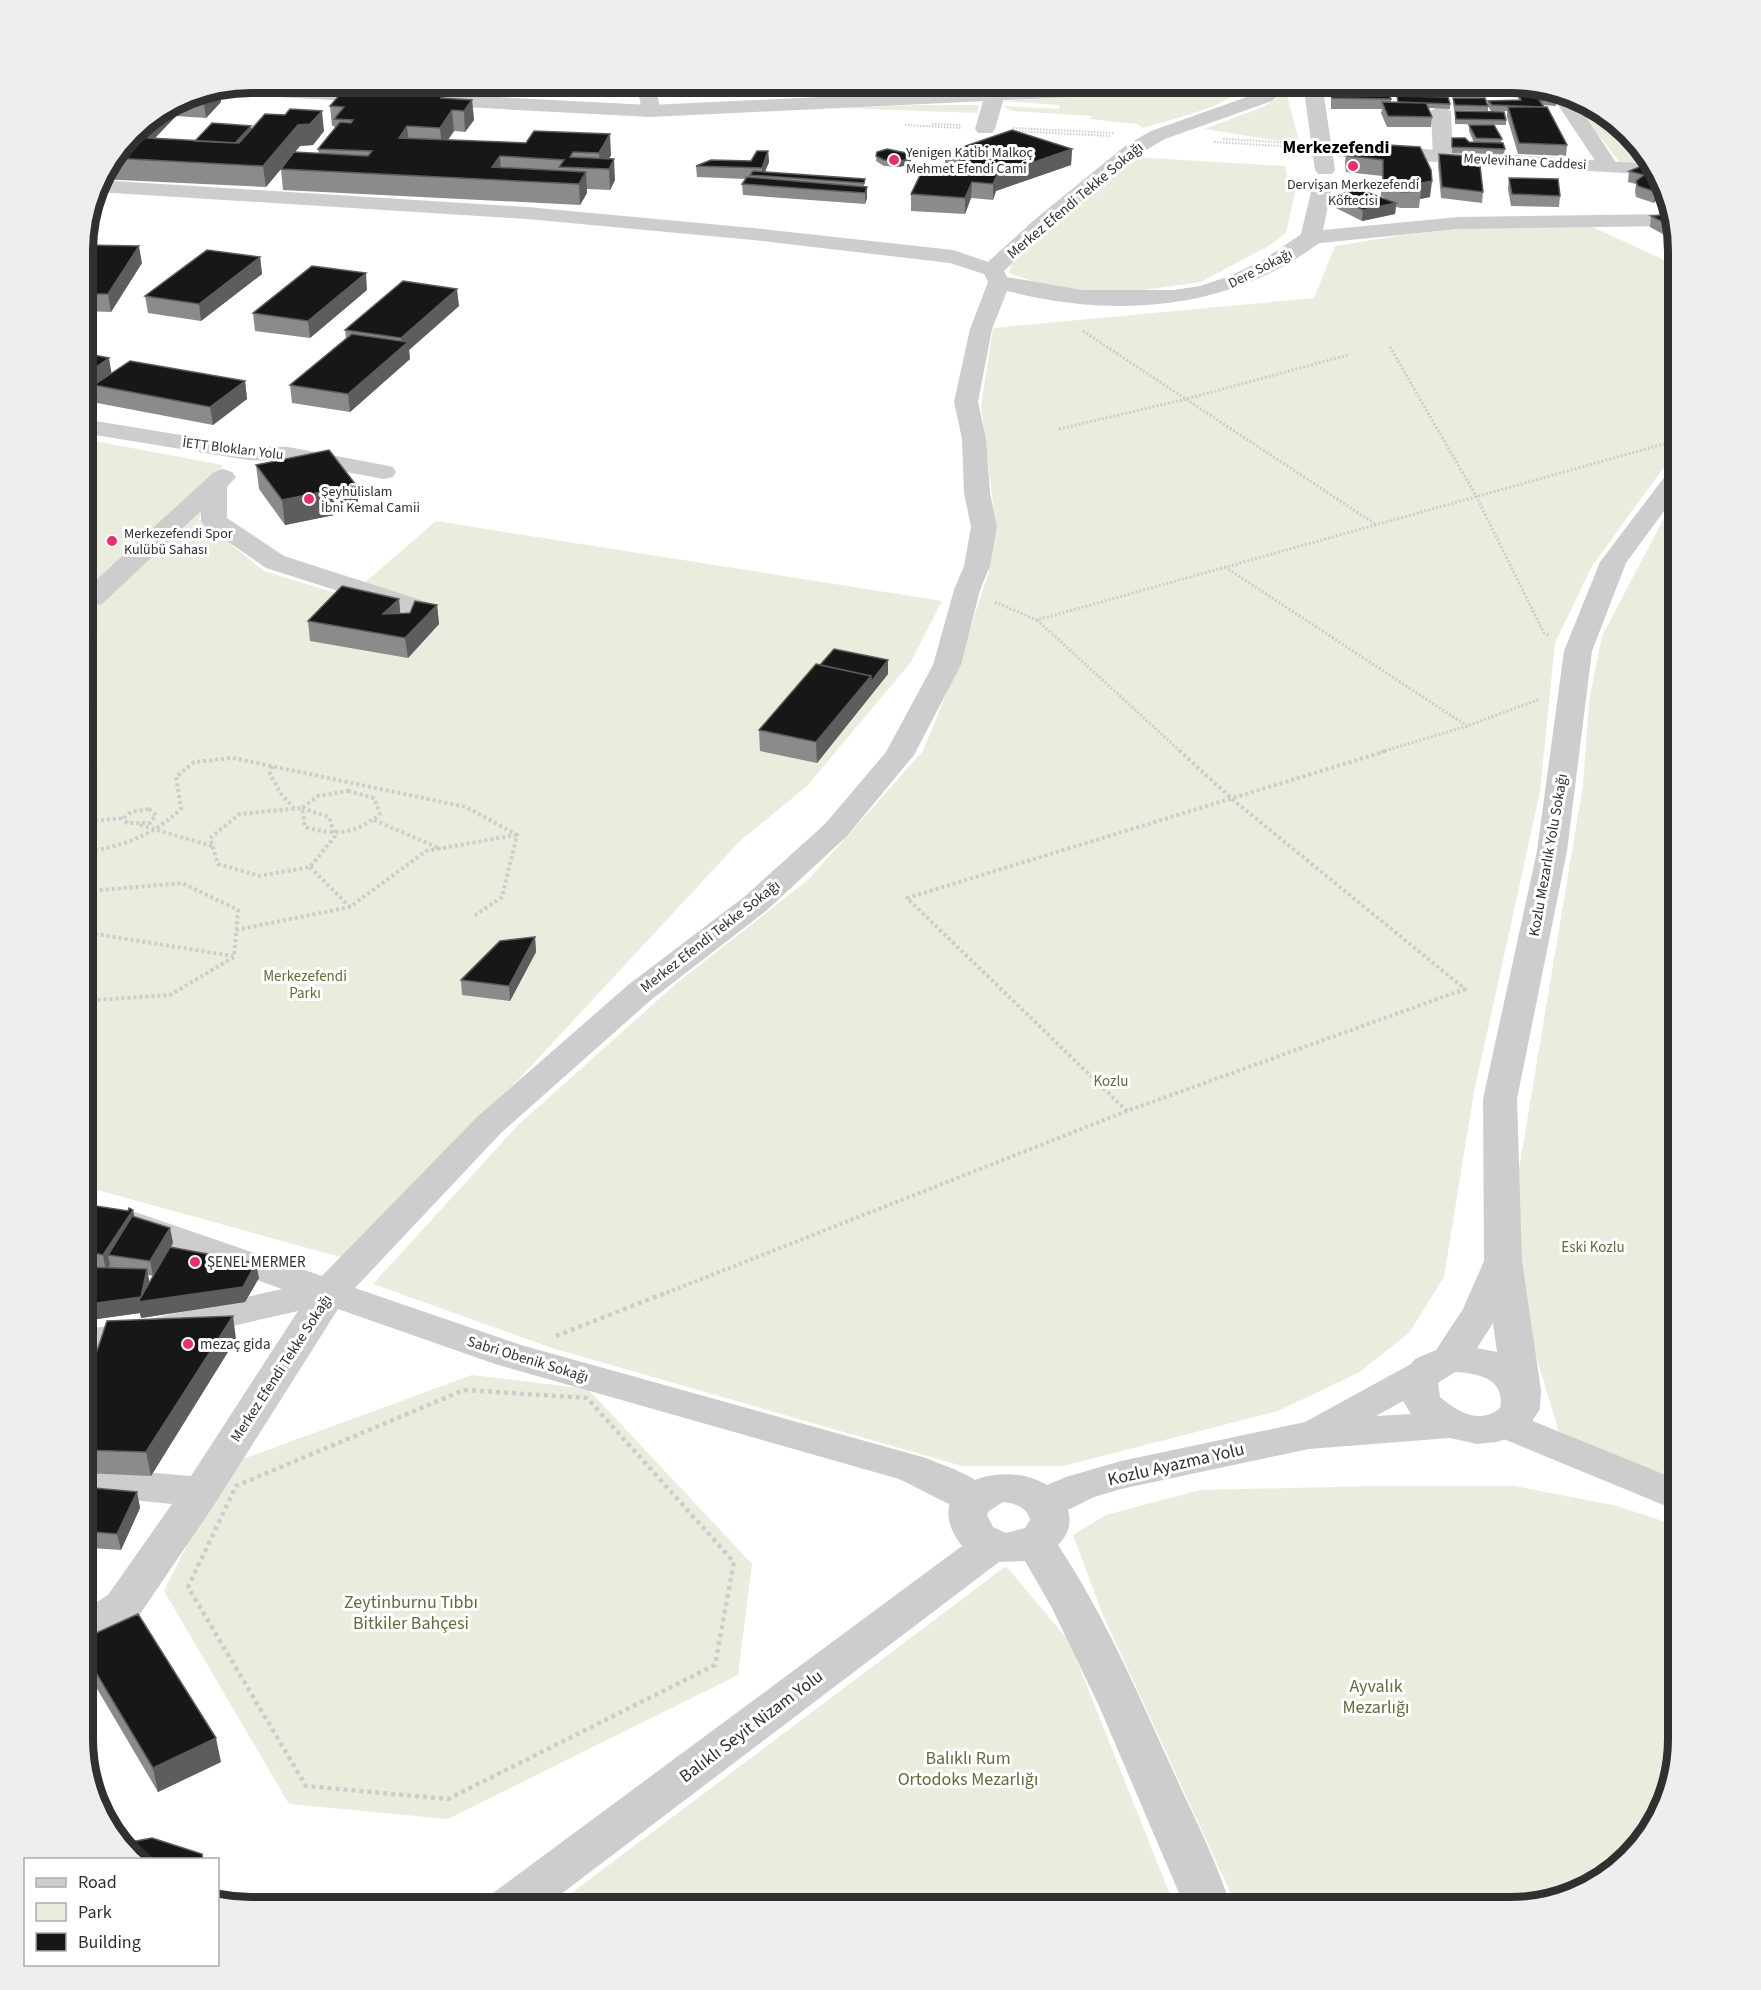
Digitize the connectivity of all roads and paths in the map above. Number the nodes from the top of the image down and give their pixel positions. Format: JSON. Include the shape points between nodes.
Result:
{"nodes":[{"id":1,"x":317,"y":93,"type":"edge"},
{"id":2,"x":410,"y":93,"type":"edge"},
{"id":3,"x":647,"y":93,"type":"edge"},
{"id":4,"x":1017,"y":93,"type":"edge"},
{"id":5,"x":1270,"y":93,"type":"edge"},
{"id":6,"x":1314,"y":93,"type":"edge"},
{"id":7,"x":995,"y":94,"type":"junction"},
{"id":8,"x":489,"y":102,"type":"junction"},
{"id":9,"x":1567,"y":104,"type":"edge"},
{"id":10,"x":650,"y":111,"type":"junction"},
{"id":11,"x":1441,"y":111,"type":"edge"},
{"id":12,"x":985,"y":129,"type":"dead end"},
{"id":13,"x":1323,"y":149,"type":"junction"},
{"id":14,"x":1443,"y":157,"type":"junction"},
{"id":15,"x":1609,"y":166,"type":"junction"},
{"id":16,"x":1645,"y":169,"type":"edge"},
{"id":17,"x":107,"y":187,"type":"edge"},
{"id":18,"x":1665,"y":220,"type":"edge"},
{"id":19,"x":1311,"y":238,"type":"junction"},
{"id":20,"x":995,"y":276,"type":"junction"},
{"id":21,"x":1083,"y":331,"type":"dead end"},
{"id":22,"x":1390,"y":347,"type":"dead end"},
{"id":23,"x":1348,"y":355,"type":"dead end"},
{"id":24,"x":1186,"y":399,"type":"junction"},
{"id":25,"x":93,"y":428,"type":"edge"},
{"id":26,"x":1059,"y":429,"type":"dead end"},
{"id":27,"x":1668,"y":443,"type":"edge"},
{"id":28,"x":248,"y":453,"type":"junction"},
{"id":29,"x":384,"y":472,"type":"dead end"},
{"id":30,"x":214,"y":486,"type":"junction"},
{"id":31,"x":1668,"y":489,"type":"edge"},
{"id":32,"x":1476,"y":496,"type":"junction"},
{"id":33,"x":1375,"y":524,"type":"junction"},
{"id":34,"x":1225,"y":567,"type":"junction"},
{"id":35,"x":967,"y":590,"type":"junction"},
{"id":36,"x":93,"y":596,"type":"edge"},
{"id":37,"x":420,"y":609,"type":"edge"},
{"id":38,"x":1037,"y":620,"type":"junction"},
{"id":39,"x":1578,"y":651,"type":"junction"},
{"id":40,"x":1574,"y":686,"type":"junction"},
{"id":41,"x":1467,"y":726,"type":"junction"},
{"id":42,"x":272,"y":766,"type":"junction"},
{"id":43,"x":1232,"y":799,"type":"junction"},
{"id":44,"x":302,"y":808,"type":"junction"},
{"id":45,"x":294,"y":809,"type":"junction"},
{"id":46,"x":124,"y":818,"type":"junction"},
{"id":47,"x":373,"y":820,"type":"junction"},
{"id":48,"x":93,"y":821,"type":"edge"},
{"id":49,"x":140,"y":825,"type":"junction"},
{"id":50,"x":159,"y":831,"type":"junction"},
{"id":51,"x":517,"y":835,"type":"junction"},
{"id":52,"x":335,"y":836,"type":"junction"},
{"id":53,"x":212,"y":846,"type":"junction"},
{"id":54,"x":441,"y":849,"type":"junction"},
{"id":55,"x":93,"y":851,"type":"edge"},
{"id":56,"x":310,"y":867,"type":"junction"},
{"id":57,"x":93,"y":891,"type":"edge"},
{"id":58,"x":350,"y":907,"type":"junction"},
{"id":59,"x":474,"y":916,"type":"dead end"},
{"id":60,"x":236,"y":930,"type":"junction"},
{"id":61,"x":93,"y":934,"type":"edge"},
{"id":62,"x":234,"y":957,"type":"junction"},
{"id":63,"x":93,"y":1000,"type":"edge"},
{"id":64,"x":1127,"y":1110,"type":"junction"},
{"id":65,"x":93,"y":1214,"type":"edge"},
{"id":66,"x":1503,"y":1261,"type":"junction"},
{"id":67,"x":330,"y":1291,"type":"junction"},
{"id":68,"x":93,"y":1341,"type":"edge"},
{"id":69,"x":508,"y":1355,"type":"junction"},
{"id":70,"x":1436,"y":1367,"type":"junction"},
{"id":71,"x":464,"y":1390,"type":"joint"},
{"id":72,"x":1514,"y":1407,"type":"junction"},
{"id":73,"x":1448,"y":1425,"type":"junction"},
{"id":74,"x":1309,"y":1435,"type":"junction"},
{"id":75,"x":93,"y":1482,"type":"edge"},
{"id":76,"x":1668,"y":1491,"type":"edge"},
{"id":77,"x":202,"y":1492,"type":"junction"},
{"id":78,"x":974,"y":1499,"type":"junction"},
{"id":79,"x":1040,"y":1523,"type":"junction"},
{"id":80,"x":992,"y":1545,"type":"junction"},
{"id":81,"x":93,"y":1624,"type":"edge"},
{"id":82,"x":525,"y":1897,"type":"edge"},
{"id":83,"x":1204,"y":1897,"type":"edge"}],
"edges":[{"from":1,"to":8,"type":"street"},
{"from":2,"to":8,"type":"street"},
{"from":3,"to":10,"type":"street"},
{"from":4,"to":7,"type":"street"},
{"from":5,"to":20,"type":"street","name":"Merkez Efendi Tekke Sokağı","via":[[1141,144],[1040,225]]},
{"from":6,"to":13,"type":"street"},
{"from":7,"to":10,"type":"street"},
{"from":7,"to":12,"type":"street"},
{"from":8,"to":10,"type":"street"},
{"from":9,"to":15,"type":"street"},
{"from":11,"to":14,"type":"street"},
{"from":13,"to":14,"type":"street","name":"Mevlevihane Caddesi"},
{"from":13,"to":19,"type":"street","via":[[1325,171],[1337,180],[1321,192]]},
{"from":14,"to":15,"type":"street","name":"Mevlevihane Caddesi"},
{"from":15,"to":16,"type":"street","name":"Mevlevihane Caddesi"},
{"from":17,"to":20,"type":"street","name":"Dere Sokağı","via":[[562,216],[953,257]]},
{"from":18,"to":19,"type":"street","via":[[1469,222]]},
{"from":19,"to":20,"type":"street","name":"Dere Sokağı","via":[[1292,253],[1226,285],[1194,293],[1069,296],[1031,291]]},
{"from":20,"to":35,"type":"street","name":"Merkez Efendi Tekke Sokağı","via":[[966,402],[984,527],[977,566]]},
{"from":21,"to":24,"type":"path"},
{"from":22,"to":32,"type":"path"},
{"from":23,"to":24,"type":"path"},
{"from":24,"to":26,"type":"path"},
{"from":24,"to":33,"type":"path"},
{"from":25,"to":28,"type":"street","name":"İETT Blokları Yolu"},
{"from":27,"to":32,"type":"path"},
{"from":28,"to":29,"type":"street","name":"İETT Blokları Yolu","via":[[288,454]]},
{"from":28,"to":30,"type":"street"},
{"from":30,"to":36,"type":"street"},
{"from":30,"to":37,"type":"street","via":[[214,521],[274,562]]},
{"from":31,"to":39,"type":"street","name":"Kozlu Mezarlık Yolu Sokağı","via":[[1613,562]]},
{"from":32,"to":33,"type":"path"},
{"from":32,"to":39,"type":"path","via":[[1544,633]]},
{"from":33,"to":34,"type":"path"},
{"from":34,"to":38,"type":"path"},
{"from":34,"to":41,"type":"path"},
{"from":35,"to":38,"type":"path"},
{"from":35,"to":67,"type":"street","name":"Merkez Efendi Tekke Sokağı","via":[[947,665],[899,755],[836,830],[755,904],[640,992],[489,1125]]},
{"from":38,"to":43,"type":"path"},
{"from":39,"to":40,"type":"street","name":"Kozlu Mezarlık Yolu Sokağı"},
{"from":40,"to":41,"type":"path"},
{"from":40,"to":66,"type":"street","name":"Kozlu Mezarlık Yolu Sokağı","via":[[1552,851],[1500,1099]]},
{"from":41,"to":43,"type":"path"},
{"from":42,"to":45,"type":"path","via":[[270,774]]},
{"from":42,"to":50,"type":"path","via":[[233,758],[194,762],[177,777],[181,809]]},
{"from":42,"to":51,"type":"path","via":[[466,807]]},
{"from":43,"to":64,"type":"path","via":[[906,898]]},
{"from":43,"to":64,"type":"path","via":[[1465,989]]},
{"from":44,"to":45,"type":"path"},
{"from":44,"to":47,"type":"path","via":[[318,796],[348,791],[374,798],[380,814]]},
{"from":44,"to":52,"type":"path","via":[[329,817]]},
{"from":44,"to":52,"type":"path","via":[[305,827]]},
{"from":45,"to":53,"type":"path","via":[[240,814],[210,838]]},
{"from":46,"to":48,"type":"path"},
{"from":46,"to":49,"type":"path","via":[[127,823]]},
{"from":46,"to":49,"type":"path","via":[[131,812],[149,809],[156,815],[150,824]]},
{"from":47,"to":52,"type":"path","via":[[362,829]]},
{"from":47,"to":54,"type":"path"},
{"from":49,"to":50,"type":"path"},
{"from":50,"to":53,"type":"path"},
{"from":50,"to":55,"type":"path","via":[[117,849]]},
{"from":51,"to":54,"type":"path"},
{"from":51,"to":59,"type":"path","via":[[502,897]]},
{"from":52,"to":56,"type":"path"},
{"from":53,"to":56,"type":"path","via":[[218,864],[260,876]]},
{"from":54,"to":58,"type":"path","via":[[426,851]]},
{"from":56,"to":58,"type":"path"},
{"from":57,"to":60,"type":"path","via":[[182,883],[237,910]]},
{"from":58,"to":60,"type":"path"},
{"from":60,"to":62,"type":"path"},
{"from":61,"to":62,"type":"path"},
{"from":62,"to":63,"type":"path","via":[[170,995]]},
{"from":64,"to":69,"type":"path"},
{"from":65,"to":67,"type":"street","name":"Sabri Obenik Sokağı","via":[[132,1223]]},
{"from":66,"to":70,"type":"street","via":[[1481,1311]]},
{"from":66,"to":72,"type":"street","name":"Kozlu Mezarlık Yolu Sokağı"},
{"from":67,"to":68,"type":"street","via":[[128,1337]]},
{"from":67,"to":69,"type":"street","name":"Sabri Obenik Sokağı"},
{"from":67,"to":77,"type":"street","name":"Merkez Efendi Tekke Sokağı"},
{"from":69,"to":78,"type":"street","name":"Sabri Obenik Sokağı","via":[[912,1468]]},
{"from":70,"to":72,"type":"street","via":[[1485,1362],[1500,1368],[1513,1378]]},
{"from":70,"to":73,"type":"street","via":[[1418,1384],[1418,1396],[1434,1417]]},
{"from":70,"to":74,"type":"street"},
{"from":71,"to":71,"type":"path","via":[[587,1398],[734,1562],[715,1665],[448,1799],[306,1786],[188,1587],[236,1486]]},
{"from":72,"to":73,"type":"street","via":[[1479,1431]]},
{"from":72,"to":76,"type":"street"},
{"from":73,"to":74,"type":"street"},
{"from":74,"to":79,"type":"street","name":"Kozlu Ayazma Yolu","via":[[1080,1487]]},
{"from":75,"to":77,"type":"street"},
{"from":77,"to":81,"type":"street","name":"Merkez Efendi Tekke Sokağı","via":[[123,1606]]},
{"from":78,"to":79,"type":"street","via":[[988,1489],[1013,1487],[1036,1495]]},
{"from":78,"to":80,"type":"street","via":[[966,1510],[966,1520],[979,1539]]},
{"from":79,"to":80,"type":"street","via":[[1006,1548]]},
{"from":79,"to":83,"type":"street","via":[[1056,1573],[1161,1789]]},
{"from":80,"to":82,"type":"street","name":"Balıklı Seyit Nizam Yolu"}]}
